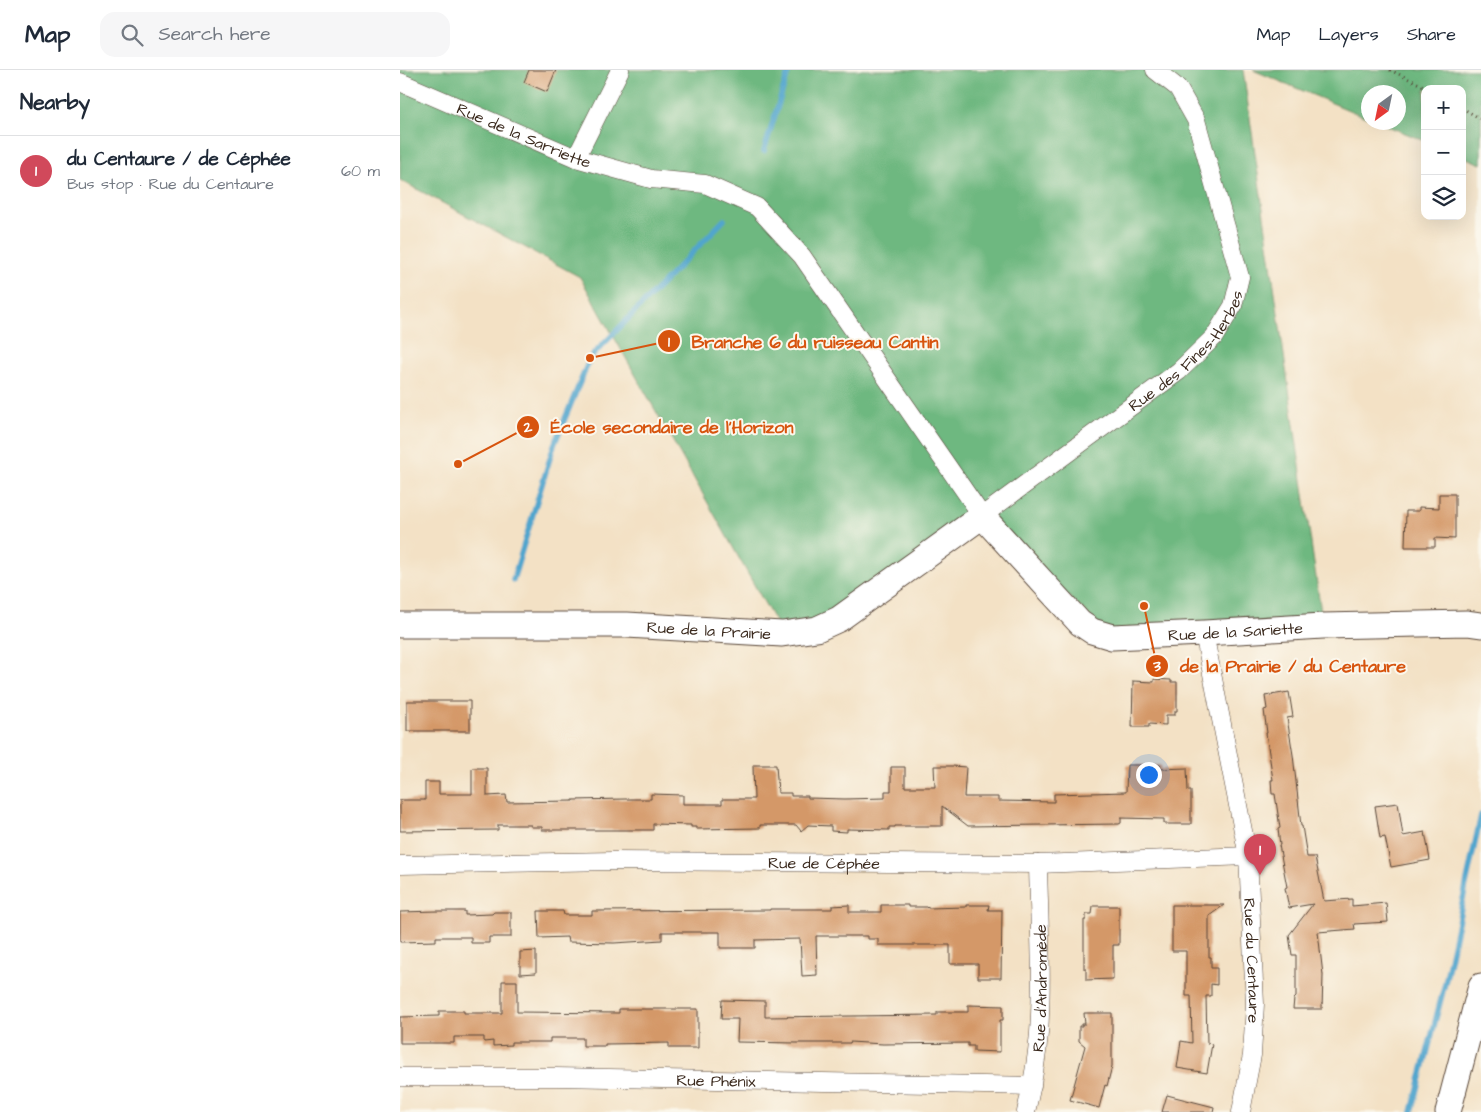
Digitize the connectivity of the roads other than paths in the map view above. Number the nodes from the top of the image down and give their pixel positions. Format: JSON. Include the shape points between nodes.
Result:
{"nodes":[{"id":1,"x":620,"y":70,"type":"edge"},
{"id":2,"x":1155,"y":70,"type":"edge"},
{"id":3,"x":400,"y":82,"type":"edge"},
{"id":4,"x":576,"y":158,"type":"junction"},
{"id":5,"x":982,"y":516,"type":"junction"},
{"id":6,"x":400,"y":625,"type":"edge"},
{"id":7,"x":1481,"y":625,"type":"edge"},
{"id":8,"x":1204,"y":633,"type":"junction"},
{"id":9,"x":1248,"y":856,"type":"junction"},
{"id":10,"x":1038,"y":864,"type":"junction"},
{"id":11,"x":400,"y":865,"type":"edge"},
{"id":12,"x":1481,"y":986,"type":"edge"},
{"id":13,"x":400,"y":1077,"type":"edge"},
{"id":14,"x":1032,"y":1086,"type":"junction"},
{"id":15,"x":1026,"y":1112,"type":"edge"},
{"id":16,"x":1241,"y":1112,"type":"edge"},
{"id":17,"x":1448,"y":1112,"type":"edge"}],
"edges":[{"from":1,"to":4,"type":"street"},
{"from":2,"to":5,"type":"street","name":"Rue des Fines-Herbes","via":[[1178,88],[1196,120],[1240,278],[1233,306],[1214,337],[1179,371]]},
{"from":3,"to":4,"type":"street","name":"Rue de la Sarriette"},
{"from":4,"to":5,"type":"street","name":"Rue de la Sarriette","via":[[651,179],[705,184],[757,207],[802,256]]},
{"from":5,"to":6,"type":"street","name":"Rue de la Prairie","via":[[839,619],[818,629],[782,634],[627,625]]},
{"from":5,"to":8,"type":"street","name":"Rue de la Sariette","via":[[1080,623],[1092,631],[1112,637]]},
{"from":7,"to":8,"type":"street","name":"Rue de la Sariette","via":[[1323,626]]},
{"from":8,"to":9,"type":"street","name":"Rue du Centaure"},
{"from":9,"to":10,"type":"street","name":"Rue de Céphée"},
{"from":9,"to":16,"type":"street","name":"Rue du Centaure","via":[[1255,1004],[1252,1055]]},
{"from":10,"to":11,"type":"street","name":"Rue de Céphée","via":[[613,861]]},
{"from":10,"to":14,"type":"street","name":"Rue d'Andromède","via":[[1041,988]]},
{"from":12,"to":17,"type":"street"},
{"from":13,"to":14,"type":"street","name":"Rue Phénix"},
{"from":14,"to":15,"type":"street","name":"Rue d'Andromède"}]}
